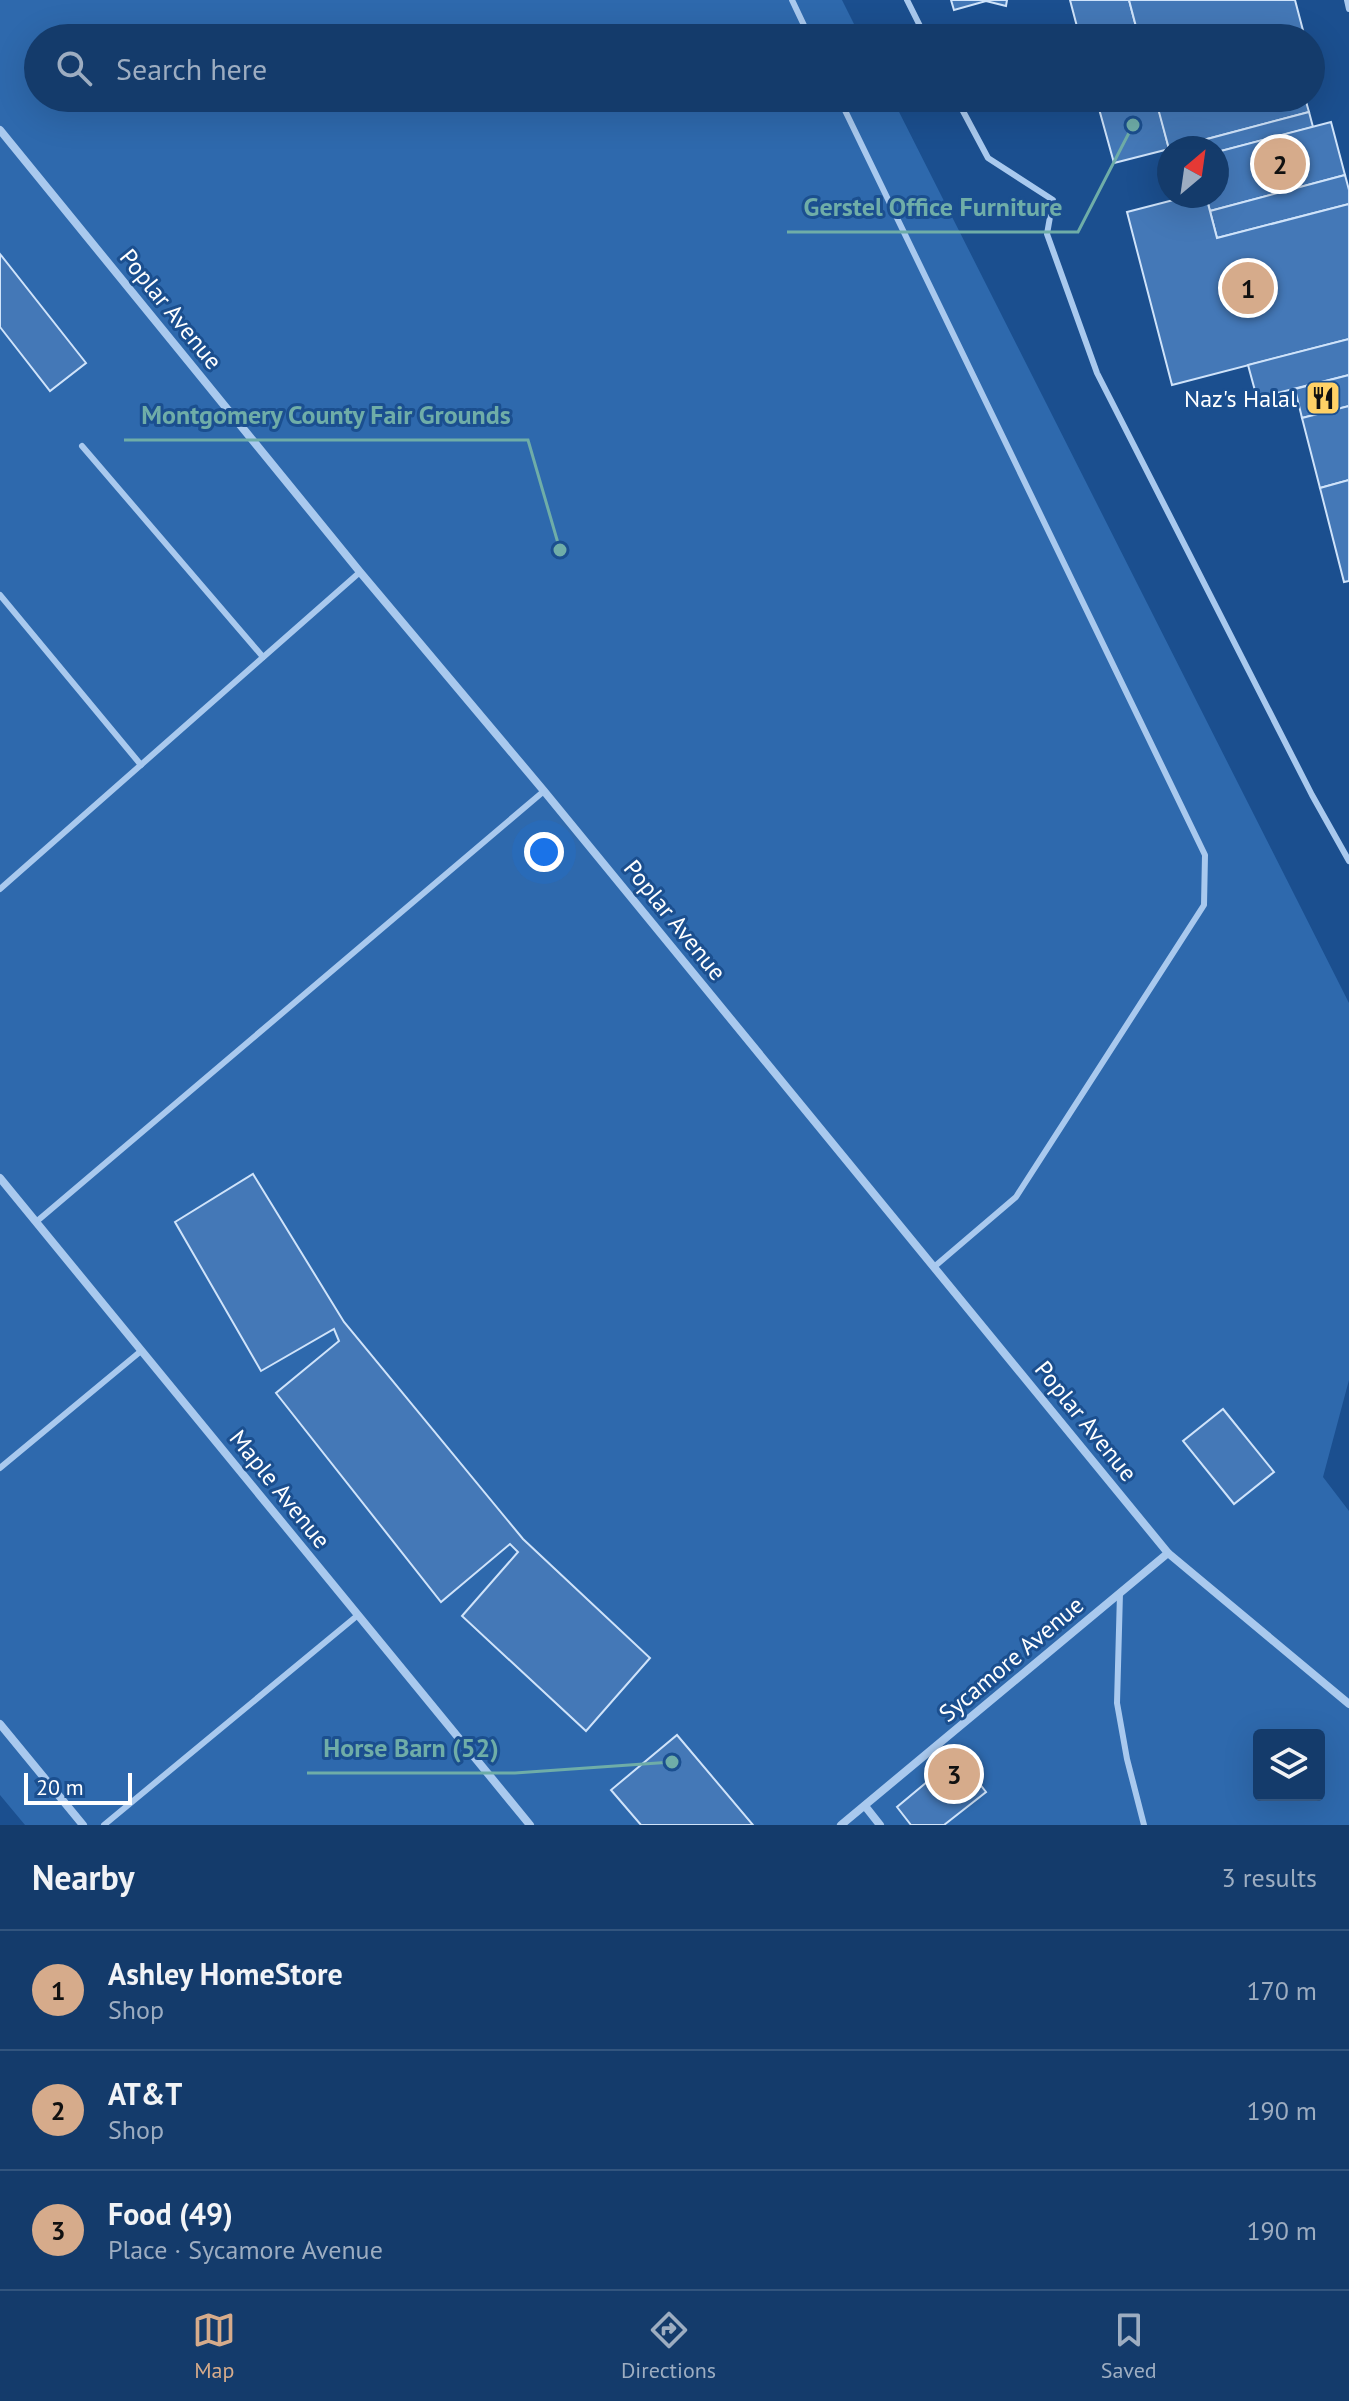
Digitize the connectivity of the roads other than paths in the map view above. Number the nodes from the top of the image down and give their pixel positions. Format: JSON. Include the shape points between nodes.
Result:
{"nodes":[{"id":1,"x":792,"y":0,"type":"edge"},
{"id":2,"x":907,"y":0,"type":"edge"},
{"id":3,"x":1347,"y":0,"type":"edge"},
{"id":4,"x":1349,"y":9,"type":"edge"},
{"id":5,"x":803,"y":24,"type":"edge"},
{"id":6,"x":919,"y":24,"type":"edge"},
{"id":7,"x":846,"y":112,"type":"edge"},
{"id":8,"x":963,"y":112,"type":"edge"},
{"id":9,"x":0,"y":130,"type":"edge"},
{"id":10,"x":82,"y":446,"type":"dead end"},
{"id":11,"x":360,"y":572,"type":"junction"},
{"id":12,"x":0,"y":595,"type":"edge"},
{"id":13,"x":263,"y":657,"type":"junction"},
{"id":14,"x":141,"y":765,"type":"junction"},
{"id":15,"x":544,"y":791,"type":"junction"},
{"id":16,"x":1349,"y":861,"type":"edge"},
{"id":17,"x":0,"y":889,"type":"edge"},
{"id":18,"x":0,"y":1178,"type":"edge"},
{"id":19,"x":36,"y":1222,"type":"junction"},
{"id":20,"x":934,"y":1267,"type":"junction"},
{"id":21,"x":141,"y":1351,"type":"junction"},
{"id":22,"x":0,"y":1468,"type":"edge"},
{"id":23,"x":1168,"y":1553,"type":"junction"},
{"id":24,"x":1120,"y":1593,"type":"junction"},
{"id":25,"x":358,"y":1615,"type":"junction"},
{"id":26,"x":1349,"y":1704,"type":"edge"},
{"id":27,"x":0,"y":1724,"type":"edge"},
{"id":28,"x":865,"y":1806,"type":"junction"},
{"id":29,"x":83,"y":1825,"type":"edge"},
{"id":30,"x":104,"y":1825,"type":"edge"},
{"id":31,"x":530,"y":1825,"type":"edge"},
{"id":32,"x":841,"y":1825,"type":"edge"},
{"id":33,"x":880,"y":1825,"type":"edge"},
{"id":34,"x":1144,"y":1825,"type":"edge"}],
"edges":[{"from":1,"to":5,"type":"lane"},
{"from":2,"to":6,"type":"lane"},
{"from":3,"to":4,"type":"lane"},
{"from":7,"to":20,"type":"lane","via":[[1205,855],[1204,905],[1016,1197]]},
{"from":8,"to":16,"type":"lane","via":[[988,158],[1053,200],[1047,234],[1097,373]]},
{"from":9,"to":11,"type":"street","name":"Poplar Avenue"},
{"from":10,"to":13,"type":"lane"},
{"from":11,"to":13,"type":"lane"},
{"from":11,"to":15,"type":"street","name":"Poplar Avenue"},
{"from":12,"to":14,"type":"lane"},
{"from":13,"to":14,"type":"lane"},
{"from":14,"to":17,"type":"lane"},
{"from":15,"to":19,"type":"lane"},
{"from":15,"to":20,"type":"street","name":"Poplar Avenue"},
{"from":18,"to":19,"type":"street","name":"Maple Avenue"},
{"from":19,"to":21,"type":"street","name":"Maple Avenue"},
{"from":20,"to":23,"type":"street","name":"Poplar Avenue"},
{"from":21,"to":22,"type":"lane"},
{"from":21,"to":25,"type":"street","name":"Maple Avenue"},
{"from":23,"to":24,"type":"street","name":"Sycamore Avenue"},
{"from":23,"to":26,"type":"street","name":"Poplar Avenue"},
{"from":24,"to":28,"type":"street","name":"Sycamore Avenue"},
{"from":24,"to":34,"type":"lane","via":[[1117,1703]]},
{"from":25,"to":30,"type":"lane"},
{"from":25,"to":31,"type":"street","name":"Maple Avenue"},
{"from":27,"to":29,"type":"street"},
{"from":28,"to":32,"type":"street","name":"Sycamore Avenue"},
{"from":28,"to":33,"type":"street"}]}
